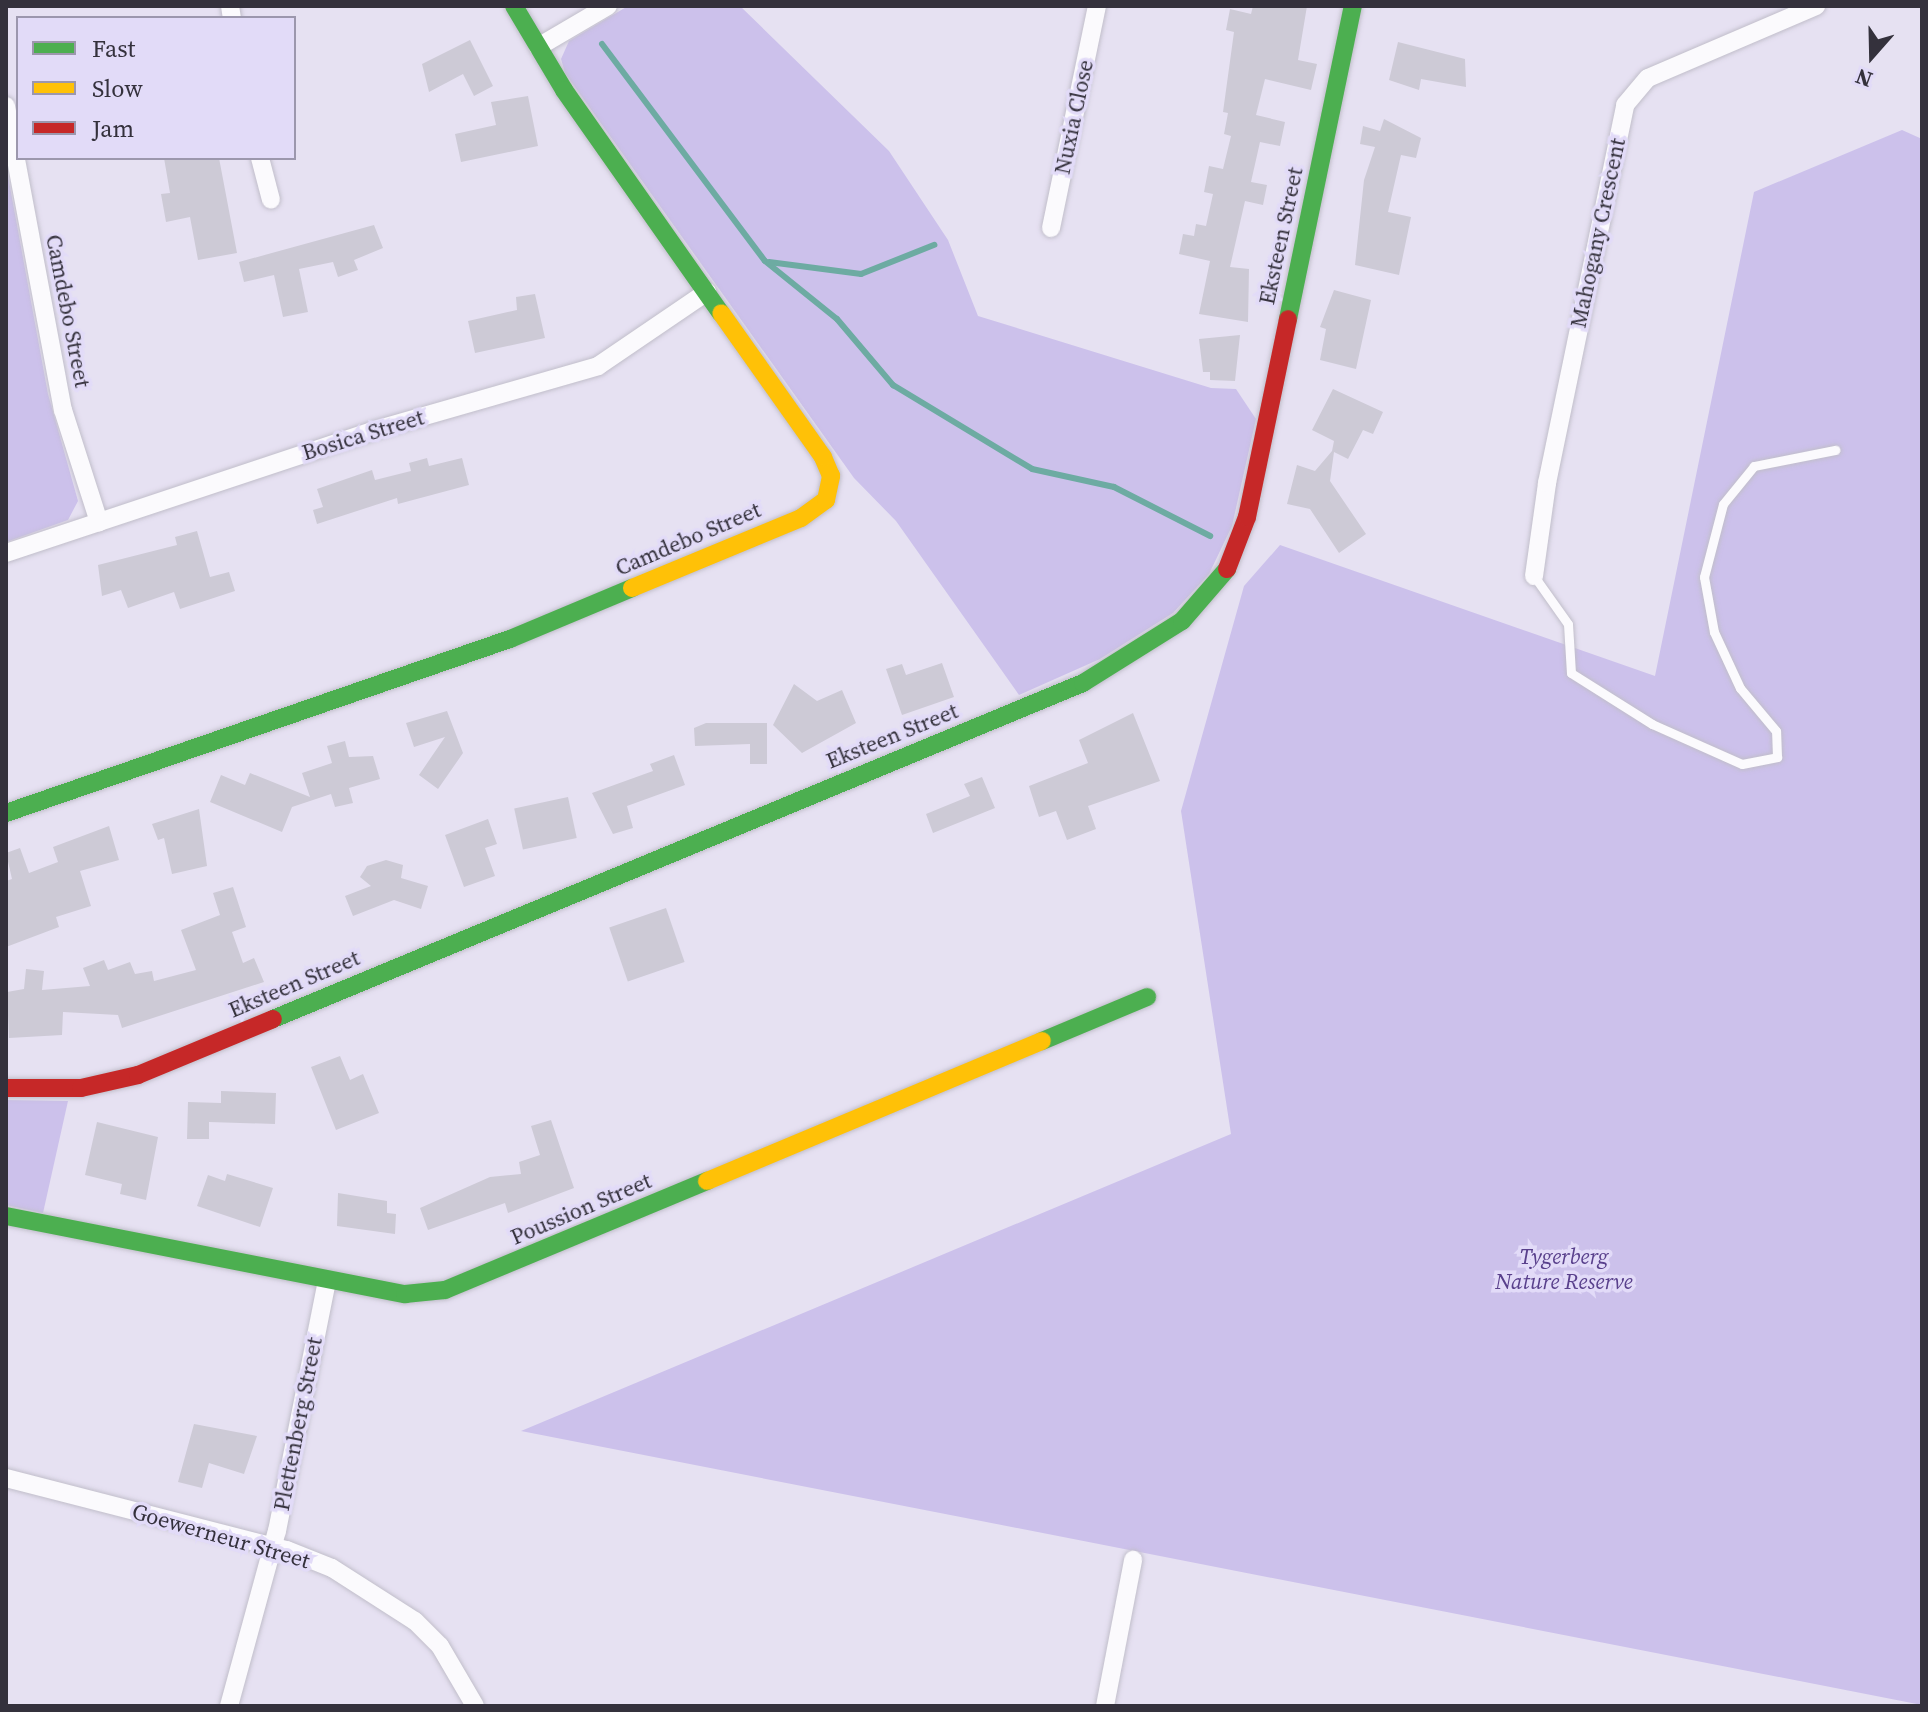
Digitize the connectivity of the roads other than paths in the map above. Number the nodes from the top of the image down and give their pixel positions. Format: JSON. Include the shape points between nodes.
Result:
{"nodes":[{"id":1,"x":514,"y":6,"type":"edge"},
{"id":2,"x":608,"y":6,"type":"edge"},
{"id":3,"x":1097,"y":6,"type":"edge"},
{"id":4,"x":1353,"y":6,"type":"edge"},
{"id":5,"x":1816,"y":6,"type":"edge"},
{"id":6,"x":1792,"y":11,"type":"edge"},
{"id":7,"x":538,"y":47,"type":"junction"},
{"id":8,"x":6,"y":106,"type":"edge"},
{"id":9,"x":16,"y":159,"type":"edge"},
{"id":10,"x":16,"y":160,"type":"edge"},
{"id":11,"x":261,"y":160,"type":"edge"},
{"id":12,"x":271,"y":200,"type":"dead end"},
{"id":13,"x":1051,"y":228,"type":"dead end"},
{"id":14,"x":707,"y":292,"type":"junction"},
{"id":15,"x":1835,"y":450,"type":"dead end"},
{"id":16,"x":99,"y":522,"type":"junction"},
{"id":17,"x":6,"y":553,"type":"edge"},
{"id":18,"x":1534,"y":576,"type":"joint"},
{"id":19,"x":6,"y":813,"type":"edge"},
{"id":20,"x":1147,"y":997,"type":"dead end"},
{"id":21,"x":6,"y":1088,"type":"edge"},
{"id":22,"x":6,"y":1216,"type":"edge"},
{"id":23,"x":327,"y":1280,"type":"junction"},
{"id":24,"x":6,"y":1478,"type":"edge"},
{"id":25,"x":271,"y":1547,"type":"junction"},
{"id":26,"x":1133,"y":1560,"type":"dead end"},
{"id":27,"x":229,"y":1706,"type":"edge"},
{"id":28,"x":475,"y":1706,"type":"edge"},
{"id":29,"x":1105,"y":1706,"type":"edge"}],
"edges":[{"from":1,"to":7,"type":"street","name":"Camdebo Street"},
{"from":2,"to":7,"type":"street"},
{"from":3,"to":13,"type":"street","name":"Nuxia Close"},
{"from":4,"to":21,"type":"street","name":"Eksteen Street","via":[[1247,517],[1229,566],[1182,621],[1083,683],[138,1075],[81,1088]]},
{"from":5,"to":6,"type":"street","name":"Mahogany Crescent"},
{"from":6,"to":18,"type":"street","name":"Mahogany Crescent","via":[[1648,78],[1625,105],[1547,483]]},
{"from":7,"to":14,"type":"street","name":"Camdebo Street"},
{"from":8,"to":9,"type":"street","name":"Camdebo Street"},
{"from":10,"to":16,"type":"street","name":"Camdebo Street","via":[[63,410]]},
{"from":11,"to":12,"type":"street"},
{"from":14,"to":16,"type":"street","name":"Bosica Street","via":[[598,366],[372,431]]},
{"from":14,"to":19,"type":"street","name":"Camdebo Street","via":[[823,457],[831,486],[818,510],[510,639]]},
{"from":15,"to":18,"type":"lane","via":[[1754,466],[1723,504],[1704,577],[1714,632],[1740,688],[1776,731],[1777,757],[1742,764],[1652,724],[1571,673],[1568,624]]},
{"from":16,"to":17,"type":"street","name":"Bosica Street"},
{"from":20,"to":23,"type":"street","name":"Poussion Street","via":[[445,1290],[405,1294]]},
{"from":22,"to":23,"type":"street","name":"Poussion Street"},
{"from":23,"to":25,"type":"street","name":"Plettenberg Street"},
{"from":24,"to":25,"type":"street","name":"Goewerneur Street"},
{"from":25,"to":27,"type":"street","name":"Plettenberg Street"},
{"from":25,"to":28,"type":"street","name":"Goewerneur Street","via":[[332,1568],[390,1600],[440,1646]]},
{"from":26,"to":29,"type":"street"}]}
